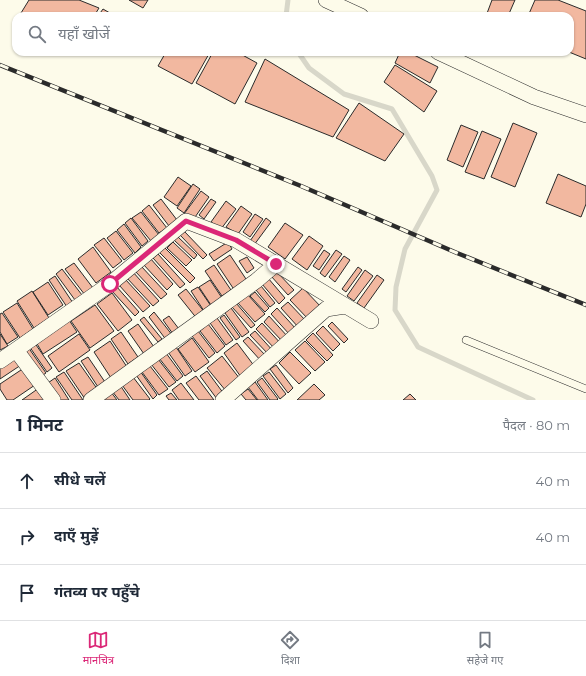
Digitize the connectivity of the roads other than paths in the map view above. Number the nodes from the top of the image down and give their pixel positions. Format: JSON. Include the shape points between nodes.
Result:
{"nodes":[{"id":1,"x":326,"y":0,"type":"edge"},
{"id":2,"x":352,"y":12,"type":"edge"},
{"id":3,"x":447,"y":56,"type":"edge"},
{"id":4,"x":586,"y":115,"type":"edge"},
{"id":5,"x":276,"y":264,"type":"junction"},
{"id":6,"x":345,"y":306,"type":"junction"},
{"id":7,"x":371,"y":321,"type":"dead end"},
{"id":8,"x":466,"y":340,"type":"dead end"},
{"id":9,"x":16,"y":350,"type":"junction"},
{"id":10,"x":0,"y":361,"type":"edge"},
{"id":11,"x":586,"y":389,"type":"edge"},
{"id":12,"x":53,"y":400,"type":"edge"},
{"id":13,"x":92,"y":400,"type":"edge"},
{"id":14,"x":223,"y":400,"type":"edge"}],
"edges":[{"from":1,"to":2,"type":"street"},
{"from":3,"to":4,"type":"street","via":[[534,96]]},
{"from":5,"to":6,"type":"street"},
{"from":5,"to":9,"type":"street","via":[[236,240],[186,221],[110,284]]},
{"from":5,"to":13,"type":"street"},
{"from":6,"to":7,"type":"street"},
{"from":6,"to":14,"type":"street","via":[[326,309]]},
{"from":8,"to":11,"type":"lane"},
{"from":9,"to":10,"type":"street"},
{"from":9,"to":12,"type":"street"}]}
